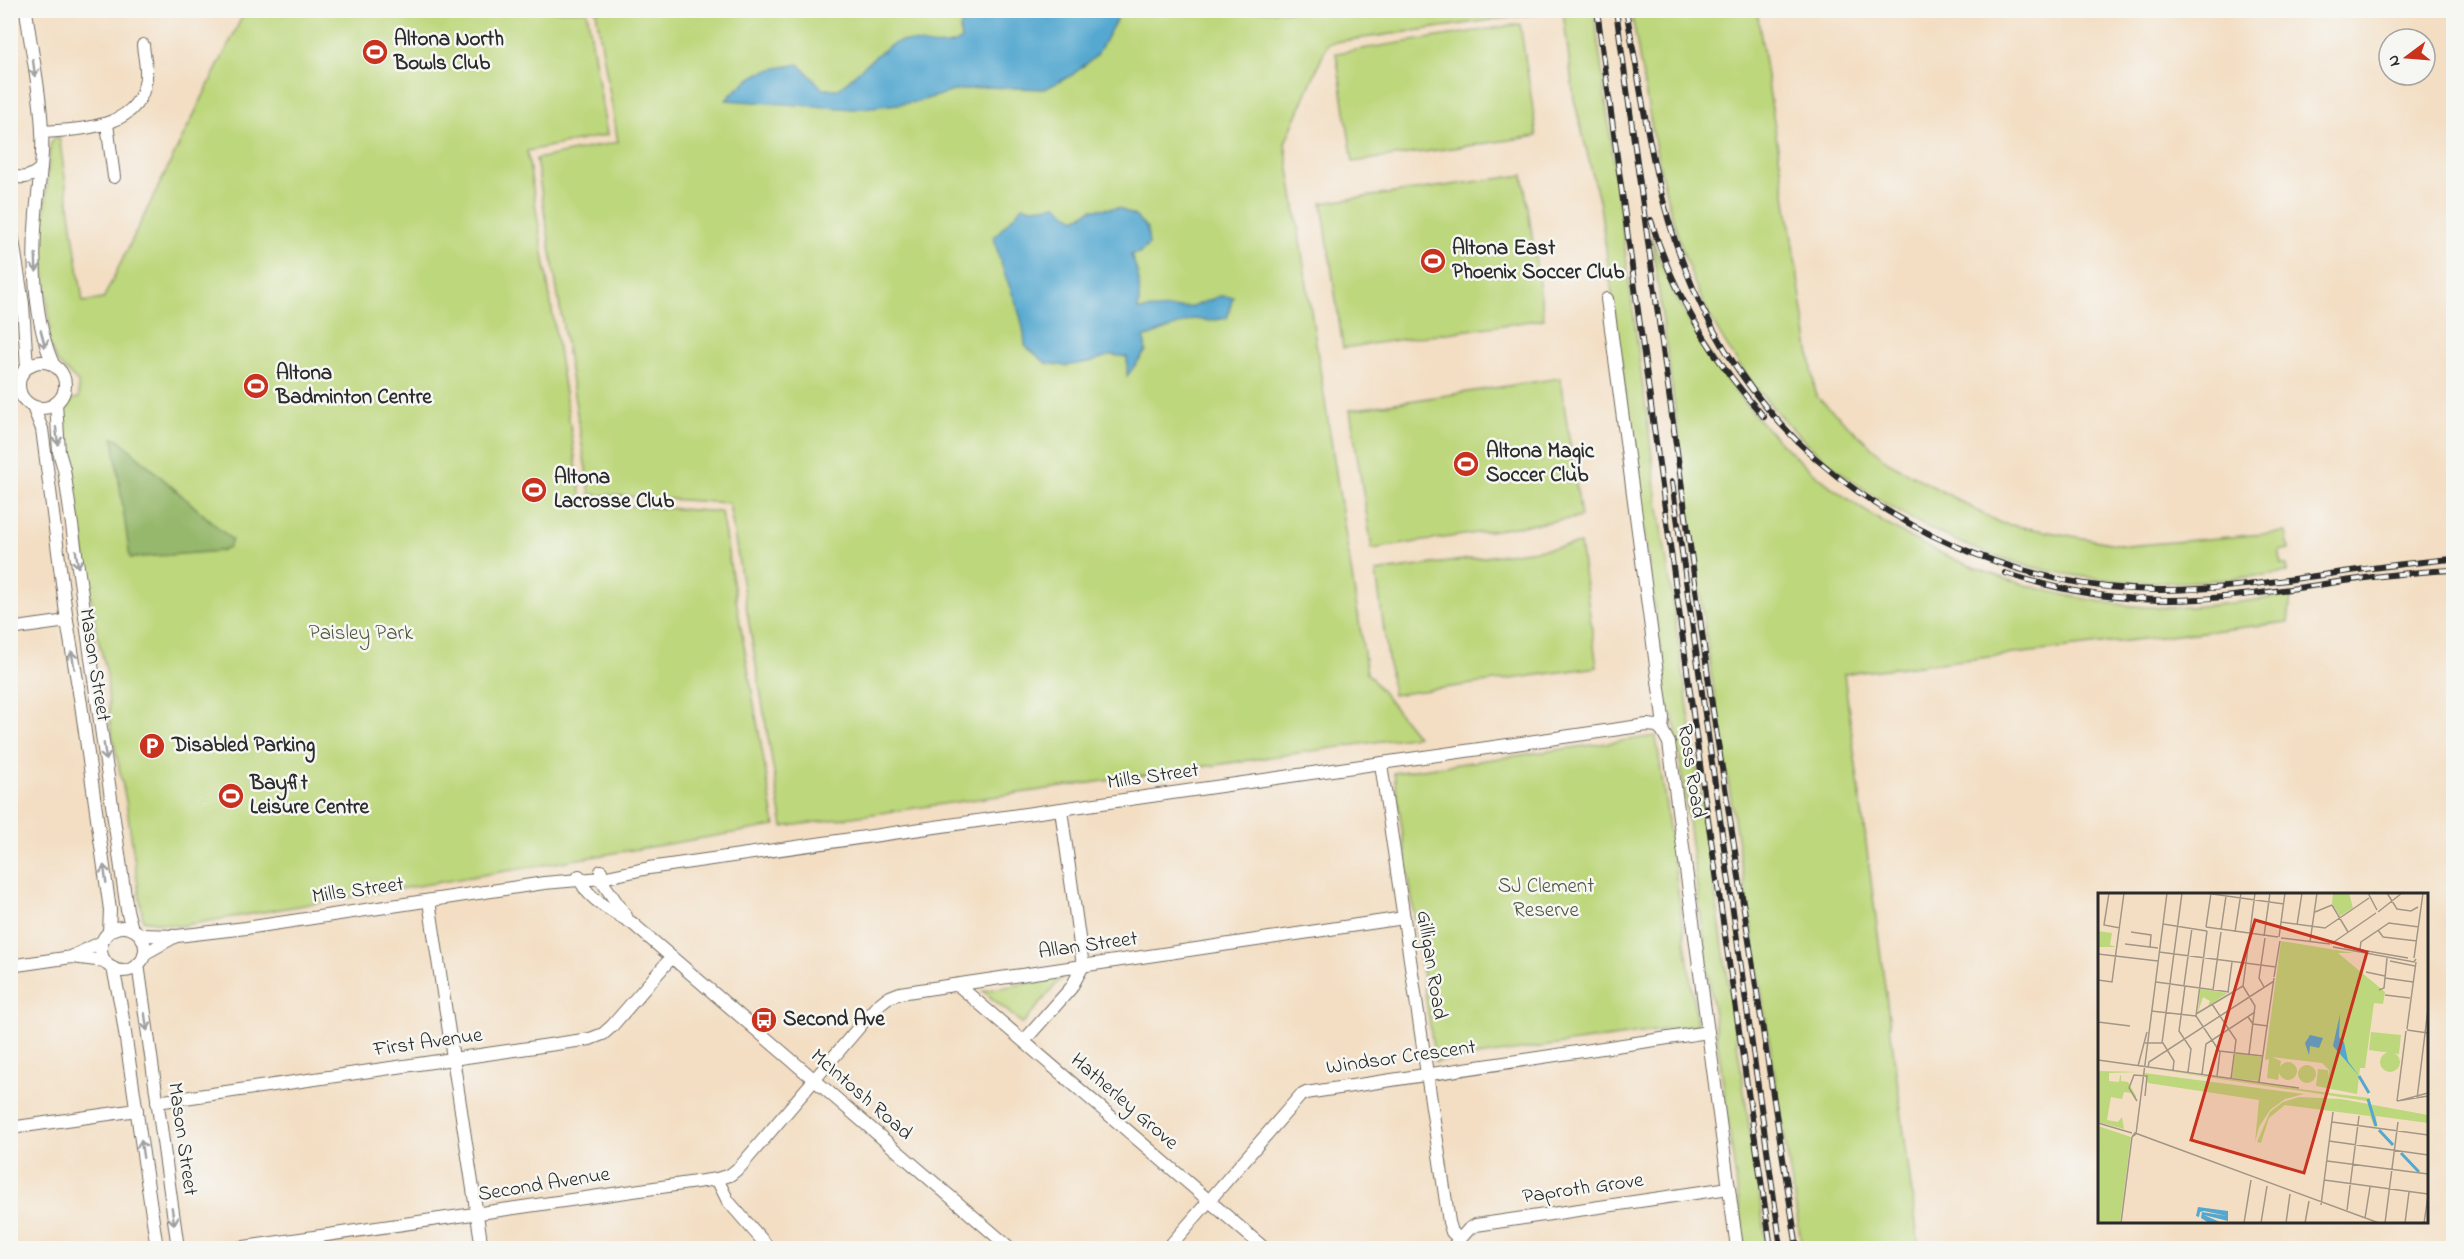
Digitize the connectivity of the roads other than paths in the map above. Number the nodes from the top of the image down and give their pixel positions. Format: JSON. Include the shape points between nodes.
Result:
{"nodes":[{"id":1,"x":26,"y":10,"type":"edge"},
{"id":2,"x":143,"y":45,"type":"dead end"},
{"id":3,"x":106,"y":124,"type":"junction"},
{"id":4,"x":42,"y":132,"type":"junction"},
{"id":5,"x":41,"y":168,"type":"junction"},
{"id":6,"x":10,"y":176,"type":"edge"},
{"id":7,"x":114,"y":177,"type":"dead end"},
{"id":8,"x":10,"y":221,"type":"edge"},
{"id":9,"x":1607,"y":299,"type":"dead end"},
{"id":10,"x":54,"y":366,"type":"junction"},
{"id":11,"x":25,"y":370,"type":"junction"},
{"id":12,"x":10,"y":376,"type":"edge"},
{"id":13,"x":10,"y":393,"type":"edge"},
{"id":14,"x":29,"y":403,"type":"junction"},
{"id":15,"x":56,"y":403,"type":"junction"},
{"id":16,"x":67,"y":621,"type":"junction"},
{"id":17,"x":10,"y":629,"type":"edge"},
{"id":18,"x":98,"y":701,"type":"junction"},
{"id":19,"x":81,"y":704,"type":"junction"},
{"id":20,"x":1662,"y":730,"type":"junction"},
{"id":21,"x":1381,"y":764,"type":"junction"},
{"id":22,"x":1061,"y":810,"type":"junction"},
{"id":23,"x":601,"y":874,"type":"junction"},
{"id":24,"x":580,"y":877,"type":"junction"},
{"id":25,"x":429,"y":900,"type":"junction"},
{"id":26,"x":1404,"y":918,"type":"junction"},
{"id":27,"x":632,"y":923,"type":"junction"},
{"id":28,"x":136,"y":932,"type":"junction"},
{"id":29,"x":177,"y":936,"type":"junction"},
{"id":30,"x":106,"y":937,"type":"junction"},
{"id":31,"x":72,"y":957,"type":"junction"},
{"id":32,"x":671,"y":958,"type":"junction"},
{"id":33,"x":141,"y":959,"type":"junction"},
{"id":34,"x":109,"y":964,"type":"junction"},
{"id":35,"x":10,"y":966,"type":"edge"},
{"id":36,"x":1083,"y":966,"type":"junction"},
{"id":37,"x":958,"y":985,"type":"junction"},
{"id":38,"x":1708,"y":1032,"type":"junction"},
{"id":39,"x":1024,"y":1041,"type":"junction"},
{"id":40,"x":453,"y":1059,"type":"junction"},
{"id":41,"x":1427,"y":1074,"type":"junction"},
{"id":42,"x":815,"y":1081,"type":"junction"},
{"id":43,"x":157,"y":1102,"type":"junction"},
{"id":44,"x":136,"y":1110,"type":"junction"},
{"id":45,"x":10,"y":1128,"type":"edge"},
{"id":46,"x":717,"y":1179,"type":"junction"},
{"id":47,"x":1729,"y":1188,"type":"junction"},
{"id":48,"x":1209,"y":1201,"type":"junction"},
{"id":49,"x":477,"y":1215,"type":"junction"},
{"id":50,"x":1456,"y":1244,"type":"edge"},
{"id":51,"x":157,"y":1248,"type":"edge"},
{"id":52,"x":178,"y":1248,"type":"edge"},
{"id":53,"x":237,"y":1248,"type":"edge"},
{"id":54,"x":482,"y":1248,"type":"edge"},
{"id":55,"x":769,"y":1248,"type":"edge"},
{"id":56,"x":1010,"y":1248,"type":"edge"},
{"id":57,"x":1168,"y":1248,"type":"edge"},
{"id":58,"x":1264,"y":1248,"type":"edge"},
{"id":59,"x":1737,"y":1248,"type":"edge"}],
"edges":[{"from":1,"to":4,"type":"street","one_way":true},
{"from":2,"to":3,"type":"street","via":[[147,75],[144,90],[128,114]]},
{"from":3,"to":4,"type":"street"},
{"from":3,"to":7,"type":"street"},
{"from":4,"to":5,"type":"street"},
{"from":5,"to":6,"type":"street","via":[[27,178]]},
{"from":5,"to":10,"type":"street","one_way":true,"via":[[35,262],[40,329]]},
{"from":8,"to":11,"type":"street","via":[[23,304]]},
{"from":9,"to":20,"type":"street","name":"Ross Road"},
{"from":10,"to":11,"type":"street","via":[[44,362]]},
{"from":10,"to":15,"type":"street","via":[[64,384]]},
{"from":11,"to":12,"type":"street"},
{"from":11,"to":14,"type":"street","via":[[19,383]]},
{"from":13,"to":14,"type":"street"},
{"from":14,"to":15,"type":"street","via":[[45,408]]},
{"from":14,"to":16,"type":"street","name":"Mason Street","via":[[42,429]]},
{"from":15,"to":18,"type":"street","name":"Mason Street","one_way":true,"via":[[59,452]]},
{"from":16,"to":17,"type":"street"},
{"from":19,"to":16,"type":"street","name":"Mason Street","one_way":true},
{"from":18,"to":19,"type":"street"},
{"from":18,"to":28,"type":"street","name":"Mason Street","one_way":true,"via":[[127,910]]},
{"from":30,"to":19,"type":"street","name":"Mason Street","one_way":true,"via":[[110,910]]},
{"from":20,"to":21,"type":"street","name":"Mills Street","via":[[1647,725]]},
{"from":20,"to":38,"type":"street","name":"Ross Road","via":[[1669,743]]},
{"from":21,"to":22,"type":"street","name":"Mills Street"},
{"from":21,"to":26,"type":"street","name":"Gilligan Road"},
{"from":22,"to":23,"type":"street","name":"Mills Street"},
{"from":22,"to":36,"type":"street"},
{"from":23,"to":24,"type":"street","name":"Mills Street"},
{"from":23,"to":27,"type":"street","name":"McIntosh Road","via":[[611,897]]},
{"from":24,"to":25,"type":"street","name":"Mills Street"},
{"from":24,"to":27,"type":"street","name":"McIntosh Road","via":[[593,898]]},
{"from":25,"to":29,"type":"street","name":"Mills Street"},
{"from":25,"to":40,"type":"street"},
{"from":26,"to":36,"type":"street","name":"Allan Street"},
{"from":26,"to":41,"type":"street","name":"Gilligan Road"},
{"from":27,"to":32,"type":"street","name":"McIntosh Road"},
{"from":28,"to":29,"type":"street","name":"Mills Street"},
{"from":28,"to":30,"type":"street","via":[[120,927]]},
{"from":28,"to":33,"type":"street","via":[[145,948]]},
{"from":29,"to":33,"type":"street","name":"Mills Street"},
{"from":30,"to":31,"type":"street"},
{"from":30,"to":34,"type":"street","via":[[101,948]]},
{"from":31,"to":34,"type":"street"},
{"from":31,"to":35,"type":"street"},
{"from":32,"to":40,"type":"street","name":"First Avenue","via":[[603,1034]]},
{"from":32,"to":42,"type":"street","name":"McIntosh Road"},
{"from":33,"to":34,"type":"street","via":[[126,970]]},
{"from":33,"to":43,"type":"street","name":"Mason Street","one_way":true},
{"from":34,"to":44,"type":"street","name":"Mason Street","via":[[121,1006]]},
{"from":36,"to":37,"type":"street","name":"Allan Street"},
{"from":36,"to":39,"type":"street","via":[[1071,988]]},
{"from":37,"to":39,"type":"street","name":"Hatherley Grove"},
{"from":37,"to":42,"type":"street","name":"Allan Street","via":[[887,998]]},
{"from":38,"to":41,"type":"street","name":"Windsor Crescent"},
{"from":38,"to":47,"type":"street","name":"Ross Road"},
{"from":39,"to":48,"type":"street","name":"Hatherley Grove"},
{"from":40,"to":43,"type":"street","name":"First Avenue"},
{"from":40,"to":49,"type":"street"},
{"from":41,"to":48,"type":"street","name":"Windsor Crescent","via":[[1300,1096]]},
{"from":41,"to":50,"type":"street","name":"Gilligan Road","via":[[1449,1222]]},
{"from":42,"to":46,"type":"street","name":"Second Avenue","via":[[740,1167]]},
{"from":42,"to":56,"type":"street","name":"McIntosh Road"},
{"from":43,"to":52,"type":"street","name":"Mason Street","one_way":true},
{"from":44,"to":45,"type":"street"},
{"from":51,"to":44,"type":"street","name":"Mason Street","one_way":true},
{"from":46,"to":49,"type":"street","name":"Second Avenue"},
{"from":46,"to":55,"type":"street","via":[[728,1201]]},
{"from":47,"to":50,"type":"street","name":"Paproth Grove","via":[[1486,1223],[1469,1229]]},
{"from":47,"to":59,"type":"street","name":"Ross Road"},
{"from":48,"to":57,"type":"street","name":"Windsor Crescent"},
{"from":48,"to":58,"type":"street","name":"Hatherley Grove"},
{"from":49,"to":53,"type":"street","name":"Second Avenue"},
{"from":49,"to":54,"type":"street"}]}
